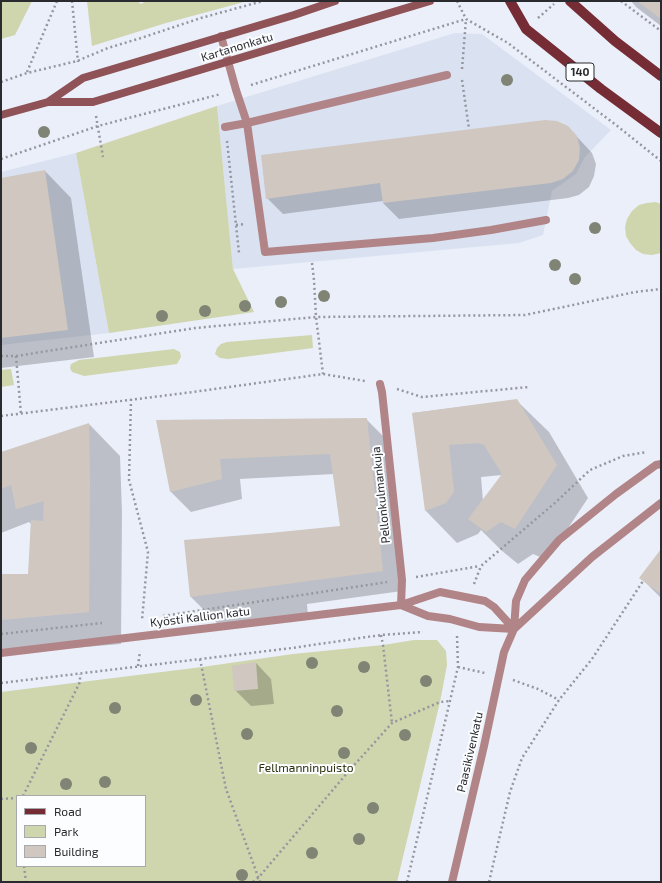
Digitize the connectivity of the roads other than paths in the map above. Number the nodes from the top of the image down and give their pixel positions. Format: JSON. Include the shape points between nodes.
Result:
{"nodes":[{"id":1,"x":335,"y":1,"type":"edge"},
{"id":2,"x":430,"y":1,"type":"edge"},
{"id":3,"x":510,"y":1,"type":"edge"},
{"id":4,"x":570,"y":1,"type":"edge"},
{"id":5,"x":221,"y":36,"type":"junction"},
{"id":6,"x":228,"y":62,"type":"junction"},
{"id":7,"x":447,"y":75,"type":"dead end"},
{"id":8,"x":661,"y":76,"type":"edge"},
{"id":9,"x":48,"y":102,"type":"junction"},
{"id":10,"x":1,"y":114,"type":"edge"},
{"id":11,"x":247,"y":123,"type":"junction"},
{"id":12,"x":225,"y":127,"type":"road end"},
{"id":13,"x":661,"y":133,"type":"edge"},
{"id":14,"x":546,"y":220,"type":"dead end"},
{"id":15,"x":380,"y":384,"type":"road end"},
{"id":16,"x":661,"y":464,"type":"edge"},
{"id":17,"x":661,"y":503,"type":"edge"},
{"id":18,"x":402,"y":605,"type":"junction"},
{"id":19,"x":514,"y":629,"type":"junction"},
{"id":20,"x":1,"y":653,"type":"edge"},
{"id":21,"x":452,"y":882,"type":"edge"}],
"edges":[{"from":1,"to":5,"type":"main road","name":"Kartanonkatu"},
{"from":2,"to":6,"type":"main road","name":"Kartanonkatu"},
{"from":3,"to":13,"type":"main road","number":"140","via":[[526,29]]},
{"from":4,"to":8,"type":"main road","via":[[615,41]]},
{"from":5,"to":6,"type":"street"},
{"from":5,"to":9,"type":"main road","name":"Kartanonkatu","via":[[83,78]]},
{"from":6,"to":9,"type":"main road","name":"Kartanonkatu","via":[[93,102]]},
{"from":6,"to":11,"type":"street"},
{"from":7,"to":11,"type":"street"},
{"from":9,"to":10,"type":"main road","name":"Kartanonkatu"},
{"from":11,"to":12,"type":"street"},
{"from":11,"to":14,"type":"street","via":[[265,252],[433,238]]},
{"from":15,"to":18,"type":"street","name":"Pellonkulmankuja","via":[[402,580]]},
{"from":16,"to":19,"type":"street","name":"Paasikivenkatu","via":[[616,494],[559,540],[524,580],[516,601]]},
{"from":17,"to":19,"type":"street","name":"Paasikivenkatu","via":[[592,557]]},
{"from":18,"to":19,"type":"street","name":"Kyösti Kallion katu","via":[[428,616],[479,627]]},
{"from":18,"to":19,"type":"street","name":"Kyösti Kallion katu","via":[[440,592],[469,597],[485,601],[494,607]]},
{"from":18,"to":20,"type":"street","name":"Kyösti Kallion katu"},
{"from":19,"to":21,"type":"street","name":"Paasikivenkatu","via":[[504,652]]}]}
